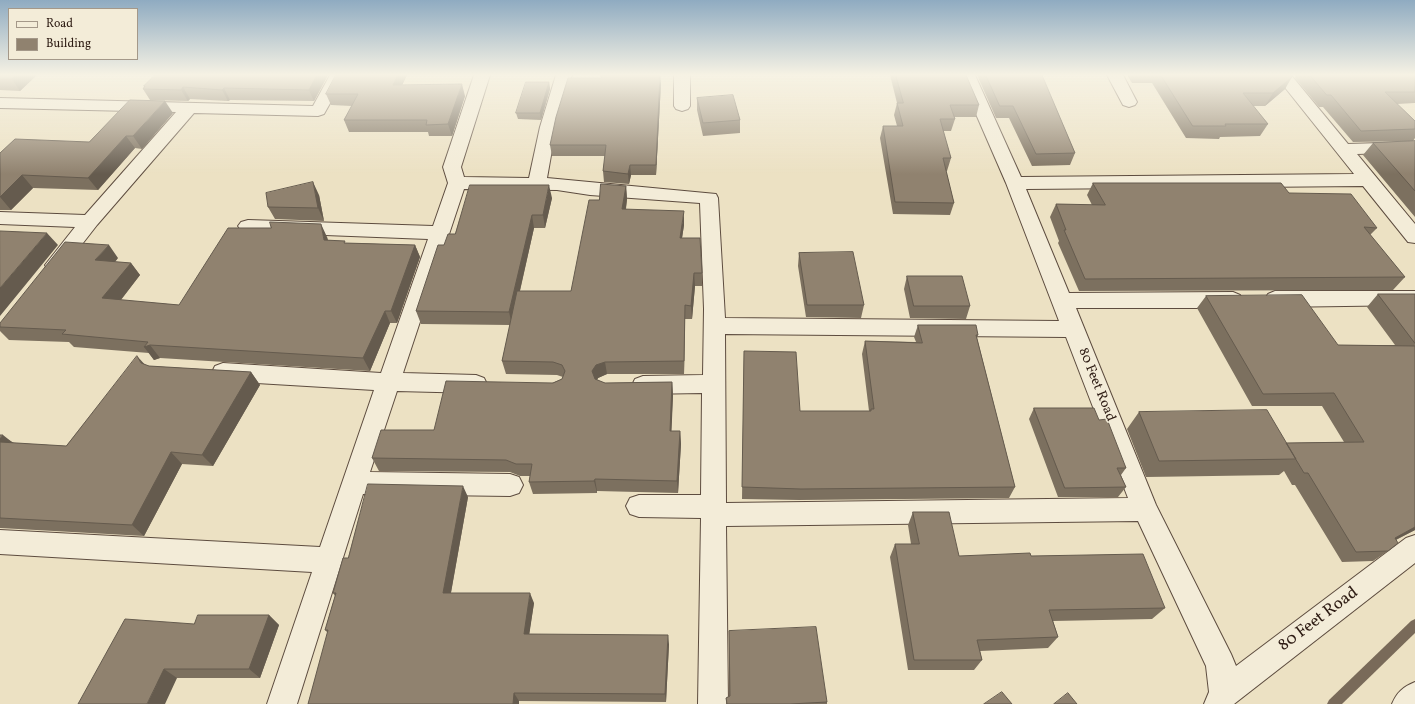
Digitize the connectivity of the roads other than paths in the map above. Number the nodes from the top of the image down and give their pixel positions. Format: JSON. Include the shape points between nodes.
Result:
{"nodes":[{"id":1,"x":189,"y":108,"type":"edge"},
{"id":2,"x":217,"y":108,"type":"edge"},
{"id":3,"x":320,"y":108,"type":"edge"},
{"id":4,"x":471,"y":108,"type":"edge"},
{"id":5,"x":554,"y":108,"type":"edge"},
{"id":6,"x":982,"y":108,"type":"edge"},
{"id":7,"x":1309,"y":108,"type":"edge"},
{"id":8,"x":1415,"y":147,"type":"edge"},
{"id":9,"x":1342,"y":149,"type":"junction"},
{"id":10,"x":1368,"y":180,"type":"junction"},
{"id":11,"x":458,"y":183,"type":"junction"},
{"id":12,"x":1016,"y":183,"type":"junction"},
{"id":13,"x":537,"y":184,"type":"junction"},
{"id":14,"x":0,"y":218,"type":"edge"},
{"id":15,"x":90,"y":221,"type":"junction"},
{"id":16,"x":248,"y":226,"type":"edge"},
{"id":17,"x":440,"y":234,"type":"junction"},
{"id":18,"x":1415,"y":236,"type":"edge"},
{"id":19,"x":43,"y":280,"type":"edge"},
{"id":20,"x":1415,"y":298,"type":"edge"},
{"id":21,"x":1062,"y":301,"type":"junction"},
{"id":22,"x":714,"y":326,"type":"junction"},
{"id":23,"x":1073,"y":329,"type":"junction"},
{"id":24,"x":199,"y":371,"type":"edge"},
{"id":25,"x":389,"y":382,"type":"junction"},
{"id":26,"x":492,"y":384,"type":"edge"},
{"id":27,"x":713,"y":384,"type":"junction"},
{"id":28,"x":622,"y":385,"type":"edge"},
{"id":29,"x":354,"y":483,"type":"junction"},
{"id":30,"x":510,"y":485,"type":"dead end"},
{"id":31,"x":639,"y":506,"type":"dead end"},
{"id":32,"x":1144,"y":509,"type":"junction"},
{"id":33,"x":712,"y":511,"type":"junction"},
{"id":34,"x":0,"y":542,"type":"edge"},
{"id":35,"x":1415,"y":547,"type":"edge"},
{"id":36,"x":329,"y":560,"type":"junction"},
{"id":37,"x":1415,"y":697,"type":"edge"},
{"id":38,"x":1221,"y":699,"type":"edge"},
{"id":39,"x":282,"y":704,"type":"edge"},
{"id":40,"x":713,"y":704,"type":"edge"},
{"id":41,"x":1407,"y":704,"type":"edge"}],
"edges":[{"from":1,"to":15,"type":"street"},
{"from":2,"to":3,"type":"street","via":[[318,111]]},
{"from":4,"to":11,"type":"street","via":[[452,167]]},
{"from":5,"to":13,"type":"street"},
{"from":6,"to":12,"type":"street","name":"80 Feet Road"},
{"from":7,"to":9,"type":"street"},
{"from":8,"to":9,"type":"street"},
{"from":9,"to":10,"type":"street"},
{"from":10,"to":12,"type":"street"},
{"from":10,"to":18,"type":"street"},
{"from":11,"to":13,"type":"street"},
{"from":11,"to":17,"type":"street"},
{"from":12,"to":21,"type":"street","name":"80 Feet Road"},
{"from":13,"to":22,"type":"street","via":[[709,198]]},
{"from":14,"to":15,"type":"street"},
{"from":15,"to":19,"type":"street"},
{"from":16,"to":17,"type":"street"},
{"from":17,"to":25,"type":"street"},
{"from":20,"to":21,"type":"street"},
{"from":21,"to":23,"type":"street","name":"80 Feet Road"},
{"from":22,"to":23,"type":"street"},
{"from":22,"to":27,"type":"street"},
{"from":23,"to":32,"type":"street","name":"80 Feet Road"},
{"from":24,"to":25,"type":"street"},
{"from":25,"to":26,"type":"street"},
{"from":25,"to":29,"type":"street"},
{"from":27,"to":28,"type":"street"},
{"from":27,"to":33,"type":"street"},
{"from":29,"to":30,"type":"street"},
{"from":29,"to":36,"type":"street"},
{"from":31,"to":33,"type":"street"},
{"from":32,"to":33,"type":"street"},
{"from":32,"to":38,"type":"street","name":"80 Feet Road","via":[[1221,664]]},
{"from":33,"to":40,"type":"street"},
{"from":34,"to":36,"type":"street"},
{"from":35,"to":38,"type":"street","name":"80 Feet Road"},
{"from":36,"to":39,"type":"street"},
{"from":37,"to":41,"type":"street"}]}
